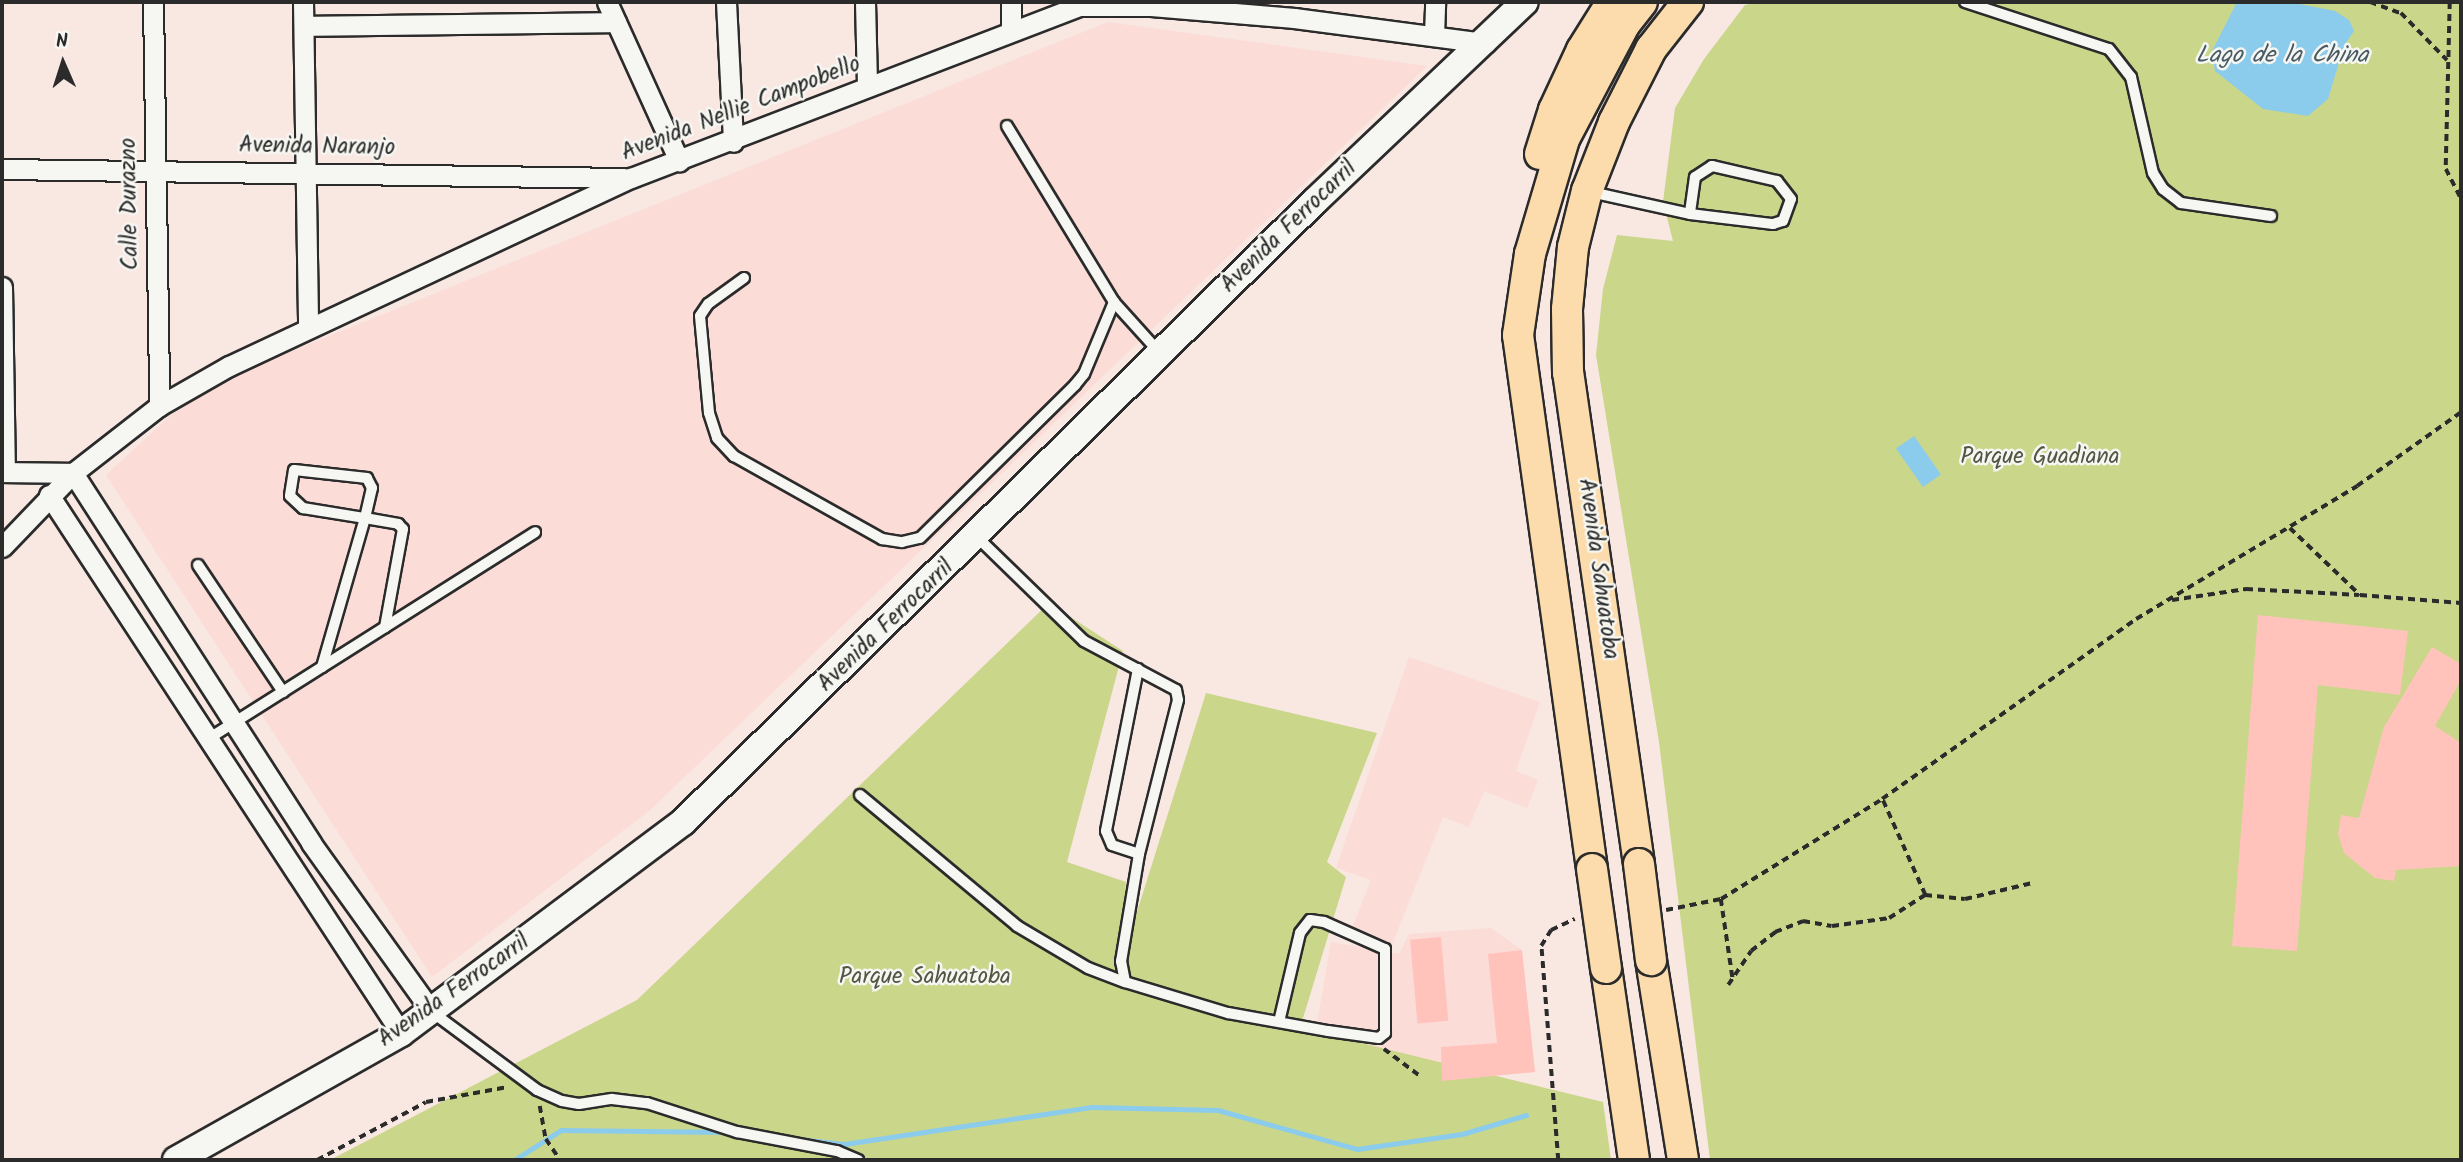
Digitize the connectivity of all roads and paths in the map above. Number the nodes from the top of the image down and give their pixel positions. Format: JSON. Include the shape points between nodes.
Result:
{"nodes":[{"id":1,"x":153,"y":2,"type":"edge"},
{"id":2,"x":303,"y":2,"type":"edge"},
{"id":3,"x":607,"y":2,"type":"edge"},
{"id":4,"x":726,"y":2,"type":"edge"},
{"id":5,"x":865,"y":2,"type":"edge"},
{"id":6,"x":1011,"y":2,"type":"edge"},
{"id":7,"x":1434,"y":2,"type":"edge"},
{"id":8,"x":1525,"y":2,"type":"edge"},
{"id":9,"x":1612,"y":2,"type":"edge"},
{"id":10,"x":1642,"y":2,"type":"edge"},
{"id":11,"x":1965,"y":2,"type":"edge"},
{"id":12,"x":2370,"y":2,"type":"edge"},
{"id":13,"x":2450,"y":2,"type":"edge"},
{"id":14,"x":1690,"y":3,"type":"edge"},
{"id":15,"x":1151,"y":4,"type":"edge"},
{"id":16,"x":1294,"y":10,"type":"edge"},
{"id":17,"x":615,"y":22,"type":"junction"},
{"id":18,"x":304,"y":26,"type":"junction"},
{"id":19,"x":1012,"y":29,"type":"junction"},
{"id":20,"x":1434,"y":36,"type":"junction"},
{"id":21,"x":1485,"y":43,"type":"junction"},
{"id":22,"x":2448,"y":62,"type":"junction"},
{"id":23,"x":867,"y":86,"type":"junction"},
{"id":24,"x":1007,"y":126,"type":"dead end"},
{"id":25,"x":733,"y":142,"type":"junction"},
{"id":26,"x":679,"y":161,"type":"junction"},
{"id":27,"x":2,"y":169,"type":"edge"},
{"id":28,"x":153,"y":169,"type":"junction"},
{"id":29,"x":305,"y":170,"type":"junction"},
{"id":30,"x":631,"y":178,"type":"junction"},
{"id":31,"x":1587,"y":191,"type":"junction"},
{"id":32,"x":2461,"y":198,"type":"edge"},
{"id":33,"x":1690,"y":214,"type":"junction"},
{"id":34,"x":2272,"y":216,"type":"dead end"},
{"id":35,"x":744,"y":278,"type":"dead end"},
{"id":36,"x":2,"y":287,"type":"edge"},
{"id":37,"x":1114,"y":302,"type":"junction"},
{"id":38,"x":308,"y":328,"type":"junction"},
{"id":39,"x":1518,"y":335,"type":"junction"},
{"id":40,"x":1160,"y":352,"type":"junction"},
{"id":41,"x":159,"y":406,"type":"junction"},
{"id":42,"x":2461,"y":412,"type":"edge"},
{"id":43,"x":4,"y":472,"type":"edge"},
{"id":44,"x":73,"y":473,"type":"junction"},
{"id":45,"x":49,"y":495,"type":"junction"},
{"id":46,"x":365,"y":518,"type":"junction"},
{"id":47,"x":2290,"y":528,"type":"junction"},
{"id":48,"x":535,"y":532,"type":"dead end"},
{"id":49,"x":977,"y":537,"type":"junction"},
{"id":50,"x":2,"y":547,"type":"edge"},
{"id":51,"x":198,"y":565,"type":"dead end"},
{"id":52,"x":2360,"y":594,"type":"junction"},
{"id":53,"x":2167,"y":601,"type":"junction"},
{"id":54,"x":2461,"y":603,"type":"edge"},
{"id":55,"x":385,"y":627,"type":"junction"},
{"id":56,"x":191,"y":656,"type":"junction"},
{"id":57,"x":322,"y":667,"type":"junction"},
{"id":58,"x":1138,"y":669,"type":"junction"},
{"id":59,"x":166,"y":673,"type":"junction"},
{"id":60,"x":283,"y":692,"type":"junction"},
{"id":61,"x":233,"y":723,"type":"junction"},
{"id":62,"x":208,"y":738,"type":"junction"},
{"id":63,"x":860,"y":795,"type":"dead end"},
{"id":64,"x":1882,"y":799,"type":"junction"},
{"id":65,"x":311,"y":843,"type":"junction"},
{"id":66,"x":1139,"y":854,"type":"junction"},
{"id":67,"x":287,"y":858,"type":"junction"},
{"id":68,"x":2032,"y":883,"type":"dead end"},
{"id":69,"x":1925,"y":895,"type":"junction"},
{"id":70,"x":1721,"y":899,"type":"junction"},
{"id":71,"x":1663,"y":911,"type":"dead end"},
{"id":72,"x":1584,"y":918,"type":"dead end"},
{"id":73,"x":1733,"y":980,"type":"junction"},
{"id":74,"x":1125,"y":982,"type":"junction"},
{"id":75,"x":1728,"y":985,"type":"dead end"},
{"id":76,"x":432,"y":1012,"type":"junction"},
{"id":77,"x":1279,"y":1022,"type":"junction"},
{"id":78,"x":401,"y":1033,"type":"junction"},
{"id":79,"x":525,"y":1082,"type":"junction"},
{"id":80,"x":537,"y":1090,"type":"junction"},
{"id":81,"x":176,"y":1160,"type":"edge"},
{"id":82,"x":317,"y":1160,"type":"edge"},
{"id":83,"x":560,"y":1160,"type":"edge"},
{"id":84,"x":858,"y":1160,"type":"edge"},
{"id":85,"x":1558,"y":1160,"type":"edge"},
{"id":86,"x":1634,"y":1160,"type":"edge"},
{"id":87,"x":1683,"y":1160,"type":"edge"}],
"edges":[{"from":1,"to":28,"type":"street","name":"Calle Durazno"},
{"from":2,"to":18,"type":"street"},
{"from":3,"to":17,"type":"street"},
{"from":4,"to":25,"type":"street"},
{"from":5,"to":23,"type":"street"},
{"from":6,"to":19,"type":"street"},
{"from":7,"to":20,"type":"street"},
{"from":8,"to":21,"type":"street","name":"Avenida Ferrocarril"},
{"from":9,"to":39,"type":"main road","via":[[1582,50],[1554,110],[1529,187],[1509,291]]},
{"from":10,"to":39,"type":"main road","name":"Avenida Sahuatoba","via":[[1624,25],[1564,139],[1530,254]]},
{"from":11,"to":34,"type":"lane","via":[[2109,49],[2131,77],[2153,173],[2163,189],[2182,203]]},
{"from":12,"to":22,"type":"path","via":[[2401,13]]},
{"from":13,"to":22,"type":"path"},
{"from":14,"to":31,"type":"main road","name":"Avenida Sahuatoba","via":[[1651,49],[1614,122]]},
{"from":15,"to":16,"type":"street","name":"Avenida Nellie Campobello"},
{"from":15,"to":19,"type":"street","name":"Avenida Nellie Campobello","via":[[1089,3]]},
{"from":16,"to":20,"type":"street","name":"Avenida Nellie Campobello"},
{"from":17,"to":18,"type":"street"},
{"from":17,"to":26,"type":"street"},
{"from":18,"to":29,"type":"street"},
{"from":19,"to":23,"type":"street","name":"Avenida Nellie Campobello"},
{"from":20,"to":21,"type":"street","name":"Avenida Nellie Campobello"},
{"from":21,"to":40,"type":"street","name":"Avenida Ferrocarril"},
{"from":22,"to":32,"type":"path","via":[[2446,169]]},
{"from":23,"to":25,"type":"street","name":"Avenida Nellie Campobello"},
{"from":24,"to":37,"type":"lane"},
{"from":25,"to":26,"type":"street","name":"Avenida Nellie Campobello"},
{"from":26,"to":30,"type":"street","name":"Avenida Nellie Campobello"},
{"from":27,"to":28,"type":"street","name":"Avenida Naranjo"},
{"from":28,"to":29,"type":"street","name":"Avenida Naranjo"},
{"from":28,"to":41,"type":"street","name":"Calle Durazno"},
{"from":29,"to":30,"type":"street","name":"Avenida Naranjo"},
{"from":29,"to":38,"type":"street"},
{"from":30,"to":38,"type":"street","name":"Avenida Nellie Campobello"},
{"from":31,"to":33,"type":"lane"},
{"from":31,"to":87,"type":"main road","name":"Avenida Sahuatoba","bridge":true,"via":[[1573,247],[1567,309],[1568,373]]},
{"from":33,"to":33,"type":"lane","via":[[1773,224],[1783,221],[1791,199],[1777,181],[1712,166],[1695,177]]},
{"from":35,"to":37,"type":"lane","via":[[708,304],[700,316],[709,413],[717,438],[734,456],[882,538],[902,542],[920,538],[1075,385]]},
{"from":36,"to":43,"type":"street"},
{"from":37,"to":40,"type":"lane"},
{"from":38,"to":41,"type":"street","name":"Avenida Nellie Campobello"},
{"from":39,"to":86,"type":"main road","name":"Avenida Sahuatoba","bridge":true},
{"from":40,"to":49,"type":"street","name":"Avenida Ferrocarril"},
{"from":41,"to":44,"type":"street","name":"Avenida Nellie Campobello"},
{"from":42,"to":47,"type":"path"},
{"from":43,"to":44,"type":"street"},
{"from":44,"to":45,"type":"street","name":"Avenida Nellie Campobello"},
{"from":44,"to":56,"type":"street"},
{"from":45,"to":50,"type":"street","name":"Avenida Nellie Campobello"},
{"from":45,"to":59,"type":"street"},
{"from":46,"to":46,"type":"lane","via":[[372,488],[367,478],[294,470],[290,496],[294,502]]},
{"from":46,"to":55,"type":"lane","via":[[398,524],[405,536]]},
{"from":46,"to":57,"type":"lane"},
{"from":47,"to":52,"type":"path"},
{"from":47,"to":53,"type":"path"},
{"from":48,"to":55,"type":"lane"},
{"from":49,"to":58,"type":"lane","via":[[1084,641]]},
{"from":49,"to":76,"type":"street","name":"Avenida Ferrocarril","via":[[683,822]]},
{"from":51,"to":60,"type":"lane"},
{"from":52,"to":53,"type":"path","via":[[2246,589]]},
{"from":52,"to":54,"type":"path"},
{"from":53,"to":64,"type":"path","via":[[2064,668]]},
{"from":55,"to":57,"type":"lane"},
{"from":56,"to":59,"type":"street"},
{"from":56,"to":61,"type":"street"},
{"from":57,"to":60,"type":"lane"},
{"from":58,"to":66,"type":"lane","via":[[1106,831],[1112,845]]},
{"from":58,"to":66,"type":"lane","via":[[1170,683],[1178,699]]},
{"from":59,"to":62,"type":"street"},
{"from":60,"to":61,"type":"lane"},
{"from":61,"to":62,"type":"lane"},
{"from":61,"to":65,"type":"street"},
{"from":62,"to":67,"type":"street"},
{"from":63,"to":74,"type":"lane","via":[[1017,926],[1088,968]]},
{"from":64,"to":69,"type":"path"},
{"from":64,"to":70,"type":"path"},
{"from":65,"to":67,"type":"street"},
{"from":65,"to":76,"type":"street"},
{"from":66,"to":74,"type":"lane","via":[[1121,961]]},
{"from":67,"to":78,"type":"street"},
{"from":68,"to":69,"type":"path","via":[[1965,898]]},
{"from":69,"to":73,"type":"path","via":[[1889,918],[1832,926],[1803,921],[1775,932],[1751,951]]},
{"from":70,"to":71,"type":"path"},
{"from":70,"to":73,"type":"path"},
{"from":72,"to":85,"type":"path","via":[[1551,930],[1541,946]]},
{"from":73,"to":75,"type":"path"},
{"from":74,"to":77,"type":"lane","via":[[1228,1013]]},
{"from":76,"to":78,"type":"street","name":"Avenida Ferrocarril"},
{"from":76,"to":79,"type":"lane"},
{"from":77,"to":77,"type":"lane","via":[[1383,1036],[1385,949],[1310,920],[1300,933]]},
{"from":78,"to":81,"type":"street","name":"Avenida Ferrocarril"},
{"from":79,"to":80,"type":"lane"},
{"from":79,"to":82,"type":"path","via":[[486,1094],[426,1102]]},
{"from":80,"to":83,"type":"path","via":[[546,1139]]},
{"from":80,"to":84,"type":"lane","via":[[579,1104],[612,1098],[647,1103],[737,1132],[837,1151]]}]}
